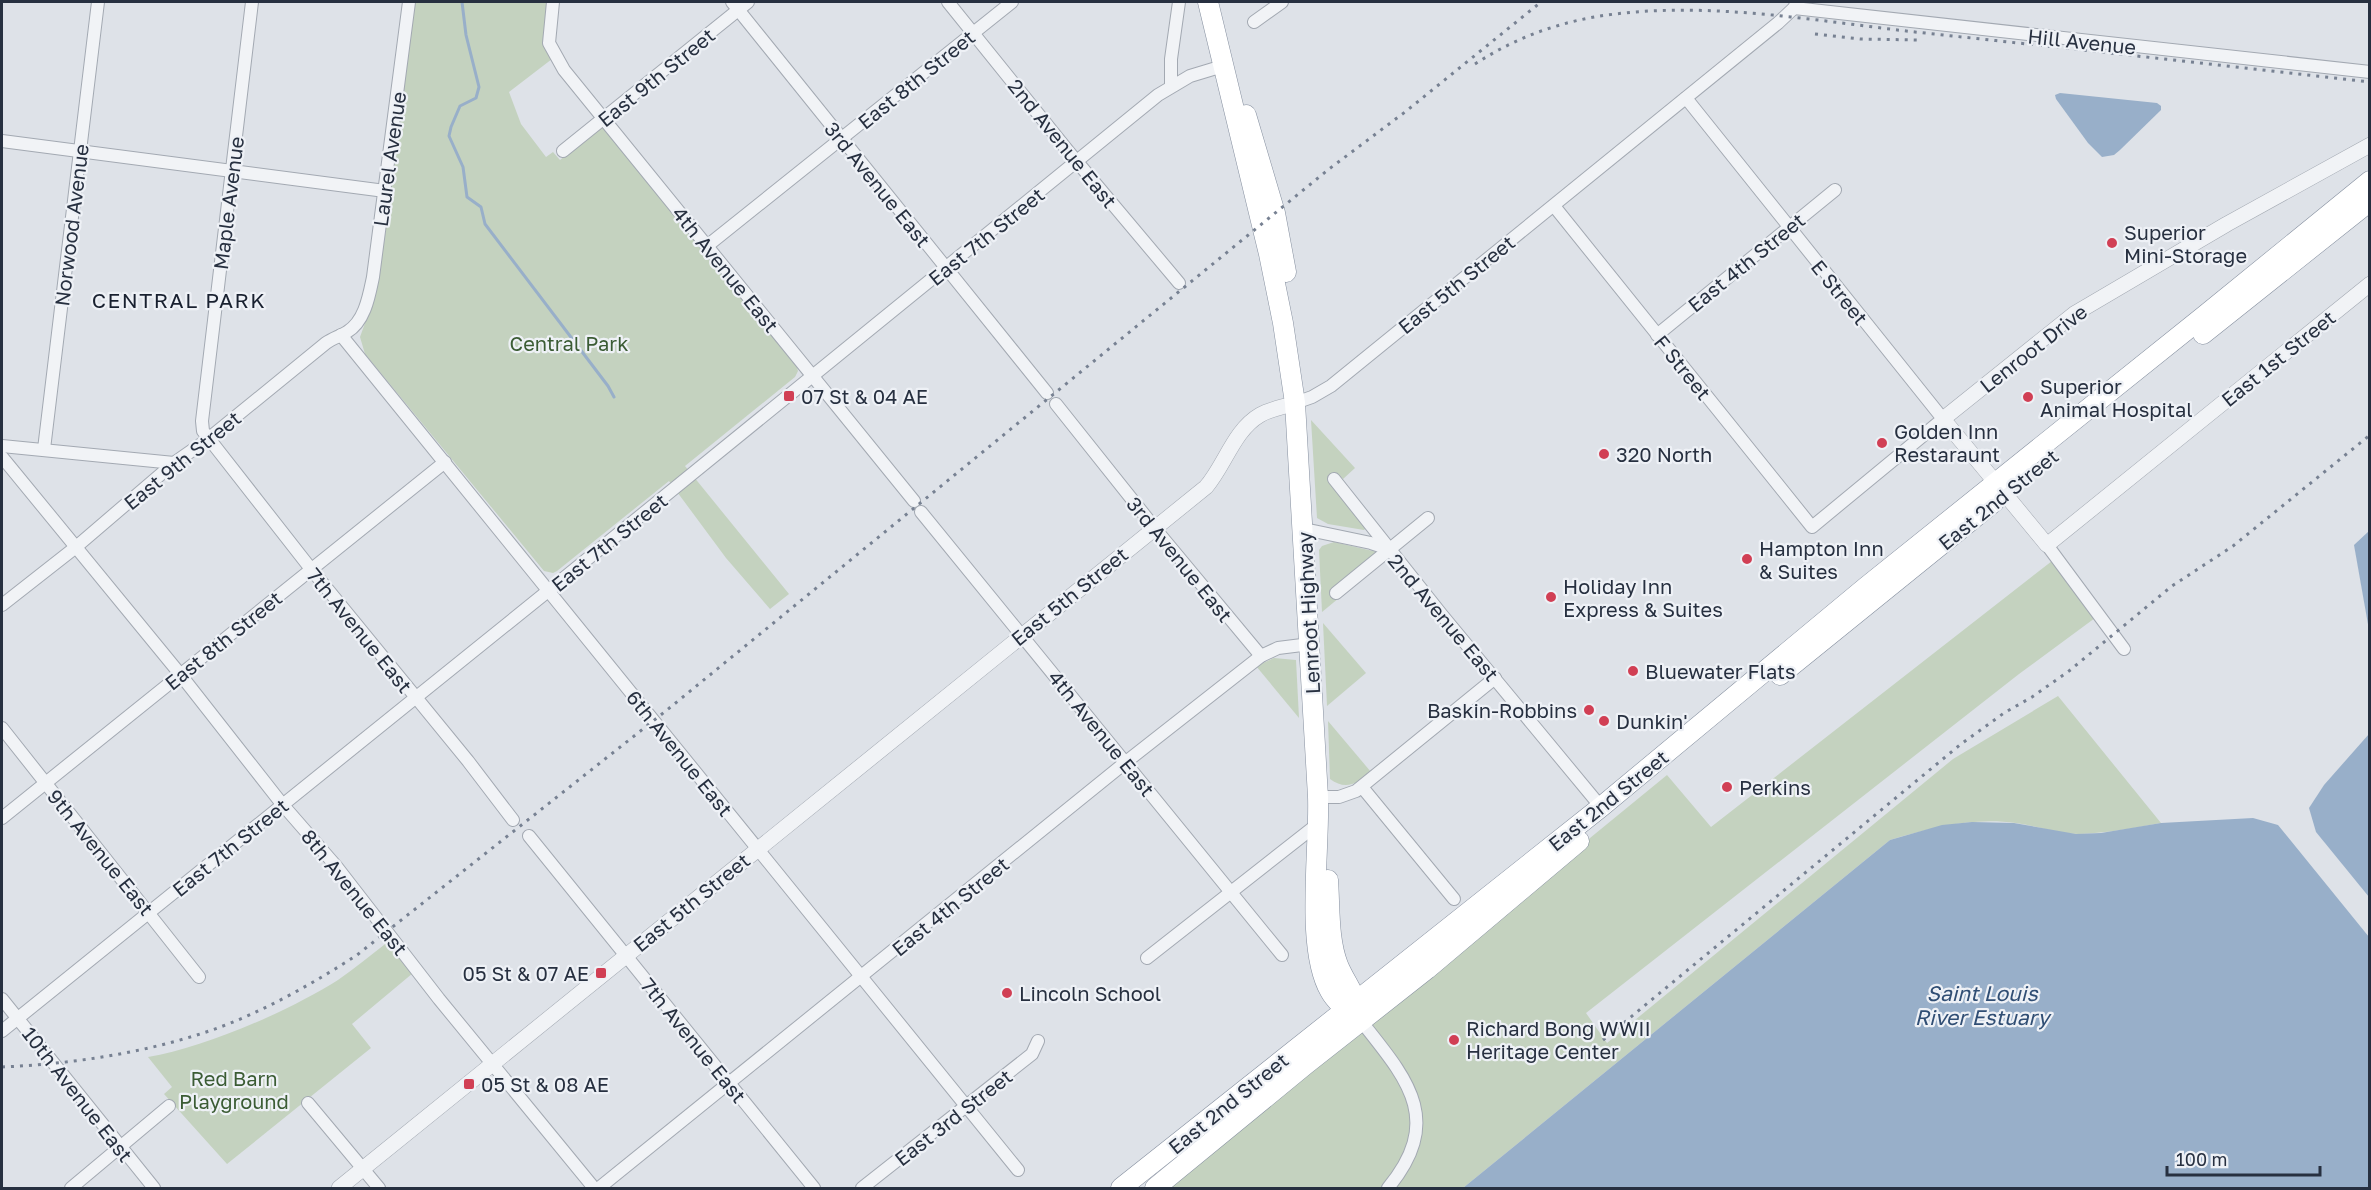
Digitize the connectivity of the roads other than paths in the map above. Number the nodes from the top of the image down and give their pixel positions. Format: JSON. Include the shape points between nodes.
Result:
{"nodes":[{"id":1,"x":98,"y":2,"type":"edge"},
{"id":2,"x":252,"y":2,"type":"edge"},
{"id":3,"x":409,"y":2,"type":"edge"},
{"id":4,"x":553,"y":2,"type":"edge"},
{"id":5,"x":948,"y":2,"type":"edge"},
{"id":6,"x":1012,"y":2,"type":"edge"},
{"id":7,"x":1179,"y":2,"type":"edge"},
{"id":8,"x":1208,"y":2,"type":"edge"},
{"id":9,"x":1282,"y":2,"type":"edge"},
{"id":10,"x":739,"y":4,"type":"edge"},
{"id":11,"x":1796,"y":5,"type":"edge"},
{"id":12,"x":1254,"y":22,"type":"dead end"},
{"id":13,"x":973,"y":33,"type":"junction"},
{"id":14,"x":1223,"y":66,"type":"junction"},
{"id":15,"x":2370,"y":72,"type":"edge"},
{"id":16,"x":1172,"y":86,"type":"junction"},
{"id":17,"x":1686,"y":98,"type":"junction"},
{"id":18,"x":604,"y":118,"type":"junction"},
{"id":19,"x":841,"y":140,"type":"junction"},
{"id":20,"x":2,"y":141,"type":"edge"},
{"id":21,"x":2370,"y":146,"type":"edge"},
{"id":22,"x":80,"y":151,"type":"junction"},
{"id":23,"x":563,"y":152,"type":"dead end"},
{"id":24,"x":1077,"y":162,"type":"junction"},
{"id":25,"x":232,"y":171,"type":"junction"},
{"id":26,"x":2370,"y":181,"type":"edge"},
{"id":27,"x":1835,"y":190,"type":"dead end"},
{"id":28,"x":385,"y":191,"type":"junction"},
{"id":29,"x":2370,"y":201,"type":"edge"},
{"id":30,"x":1554,"y":206,"type":"junction"},
{"id":31,"x":1789,"y":228,"type":"junction"},
{"id":32,"x":2307,"y":240,"type":"junction"},
{"id":33,"x":707,"y":246,"type":"junction"},
{"id":34,"x":946,"y":268,"type":"junction"},
{"id":35,"x":1179,"y":282,"type":"dead end"},
{"id":36,"x":2370,"y":284,"type":"edge"},
{"id":37,"x":361,"y":315,"type":"joint"},
{"id":38,"x":341,"y":335,"type":"junction"},
{"id":39,"x":1658,"y":335,"type":"junction"},
{"id":40,"x":813,"y":376,"type":"junction"},
{"id":41,"x":1047,"y":393,"type":"dead end"},
{"id":42,"x":1295,"y":403,"type":"junction"},
{"id":43,"x":1056,"y":404,"type":"dead end"},
{"id":44,"x":1943,"y":419,"type":"junction"},
{"id":45,"x":207,"y":440,"type":"junction"},
{"id":46,"x":2,"y":446,"type":"edge"},
{"id":47,"x":44,"y":449,"type":"junction"},
{"id":48,"x":2,"y":457,"type":"edge"},
{"id":49,"x":445,"y":462,"type":"junction"},
{"id":50,"x":174,"y":463,"type":"junction"},
{"id":51,"x":1334,"y":478,"type":"dead end"},
{"id":52,"x":2000,"y":488,"type":"junction"},
{"id":53,"x":1428,"y":519,"type":"dead end"},
{"id":54,"x":1812,"y":527,"type":"joint"},
{"id":55,"x":1155,"y":528,"type":"junction"},
{"id":56,"x":1304,"y":529,"type":"junction"},
{"id":57,"x":2047,"y":545,"type":"junction"},
{"id":58,"x":76,"y":547,"type":"junction"},
{"id":59,"x":1390,"y":550,"type":"junction"},
{"id":60,"x":311,"y":569,"type":"junction"},
{"id":61,"x":548,"y":591,"type":"junction"},
{"id":62,"x":1336,"y":593,"type":"dead end"},
{"id":63,"x":2,"y":605,"type":"edge"},
{"id":64,"x":1021,"y":635,"type":"junction"},
{"id":65,"x":1310,"y":644,"type":"junction"},
{"id":66,"x":2124,"y":649,"type":"dead end"},
{"id":67,"x":1261,"y":656,"type":"junction"},
{"id":68,"x":180,"y":674,"type":"junction"},
{"id":69,"x":1495,"y":678,"type":"junction"},
{"id":70,"x":415,"y":697,"type":"junction"},
{"id":71,"x":2,"y":728,"type":"edge"},
{"id":72,"x":1126,"y":762,"type":"junction"},
{"id":73,"x":45,"y":783,"type":"junction"},
{"id":74,"x":1362,"y":787,"type":"junction"},
{"id":75,"x":1318,"y":797,"type":"junction"},
{"id":76,"x":282,"y":804,"type":"junction"},
{"id":77,"x":1605,"y":811,"type":"junction"},
{"id":78,"x":2,"y":818,"type":"edge"},
{"id":79,"x":513,"y":820,"type":"dead end"},
{"id":80,"x":1319,"y":823,"type":"junction"},
{"id":81,"x":529,"y":836,"type":"dead end"},
{"id":82,"x":757,"y":848,"type":"junction"},
{"id":83,"x":1230,"y":892,"type":"junction"},
{"id":84,"x":1454,"y":899,"type":"dead end"},
{"id":85,"x":149,"y":912,"type":"junction"},
{"id":86,"x":1282,"y":955,"type":"dead end"},
{"id":87,"x":625,"y":956,"type":"junction"},
{"id":88,"x":1147,"y":958,"type":"dead end"},
{"id":89,"x":199,"y":977,"type":"dead end"},
{"id":90,"x":863,"y":977,"type":"junction"},
{"id":91,"x":2,"y":999,"type":"edge"},
{"id":92,"x":1355,"y":1010,"type":"junction"},
{"id":93,"x":18,"y":1018,"type":"junction"},
{"id":94,"x":2,"y":1031,"type":"edge"},
{"id":95,"x":1038,"y":1041,"type":"dead end"},
{"id":96,"x":491,"y":1064,"type":"junction"},
{"id":97,"x":729,"y":1084,"type":"junction"},
{"id":98,"x":308,"y":1103,"type":"dead end"},
{"id":99,"x":169,"y":1106,"type":"dead end"},
{"id":100,"x":967,"y":1106,"type":"junction"},
{"id":101,"x":121,"y":1149,"type":"junction"},
{"id":102,"x":363,"y":1169,"type":"junction"},
{"id":103,"x":1018,"y":1170,"type":"dead end"},
{"id":104,"x":71,"y":1188,"type":"edge"},
{"id":105,"x":154,"y":1188,"type":"edge"},
{"id":106,"x":339,"y":1188,"type":"edge"},
{"id":107,"x":379,"y":1188,"type":"edge"},
{"id":108,"x":594,"y":1188,"type":"edge"},
{"id":109,"x":599,"y":1188,"type":"edge"},
{"id":110,"x":814,"y":1188,"type":"edge"},
{"id":111,"x":862,"y":1188,"type":"edge"},
{"id":112,"x":1121,"y":1188,"type":"edge"},
{"id":113,"x":1155,"y":1188,"type":"edge"},
{"id":114,"x":1388,"y":1188,"type":"edge"}],
"edges":[{"from":1,"to":22,"type":"street","name":"Norwood Avenue"},
{"from":2,"to":25,"type":"street","name":"Maple Avenue"},
{"from":3,"to":28,"type":"street","name":"Laurel Avenue"},
{"from":4,"to":18,"type":"street","name":"4th Avenue East","via":[[548,32],[552,52]]},
{"from":5,"to":13,"type":"street","name":"2nd Avenue East"},
{"from":6,"to":13,"type":"street","name":"East 8th Street"},
{"from":7,"to":16,"type":"street","via":[[1171,59]]},
{"from":8,"to":14,"type":"highway","name":"Lenroot Highway"},
{"from":9,"to":12,"type":"street"},
{"from":10,"to":18,"type":"street","name":"East 9th Street"},
{"from":10,"to":19,"type":"street","name":"3rd Avenue East"},
{"from":11,"to":15,"type":"street","name":"Hill Avenue"},
{"from":11,"to":17,"type":"street","name":"East 5th Street"},
{"from":13,"to":19,"type":"street","name":"East 8th Street"},
{"from":13,"to":24,"type":"street","name":"2nd Avenue East"},
{"from":14,"to":16,"type":"street","name":"East 7th Street"},
{"from":14,"to":42,"type":"highway","name":"Lenroot Highway","via":[[1255,140],[1275,213],[1296,342]]},
{"from":16,"to":24,"type":"street","name":"East 7th Street"},
{"from":17,"to":30,"type":"street","name":"East 5th Street"},
{"from":17,"to":31,"type":"street","name":"E Street"},
{"from":18,"to":23,"type":"street","name":"East 9th Street"},
{"from":18,"to":33,"type":"street","name":"4th Avenue East"},
{"from":19,"to":33,"type":"street","name":"East 8th Street"},
{"from":19,"to":34,"type":"street","name":"3rd Avenue East"},
{"from":20,"to":22,"type":"street"},
{"from":21,"to":44,"type":"street","name":"Lenroot Drive","via":[[2074,314]]},
{"from":22,"to":25,"type":"street"},
{"from":22,"to":47,"type":"street","name":"Norwood Avenue"},
{"from":24,"to":34,"type":"street","name":"East 7th Street"},
{"from":24,"to":35,"type":"street","name":"2nd Avenue East"},
{"from":25,"to":28,"type":"street"},
{"from":25,"to":45,"type":"street","name":"Maple Avenue","via":[[202,421]]},
{"from":26,"to":32,"type":"highway","name":"East 2nd Street"},
{"from":27,"to":31,"type":"street","name":"East 4th Street"},
{"from":28,"to":37,"type":"street","name":"Laurel Avenue","via":[[373,277]]},
{"from":29,"to":32,"type":"highway","name":"East 2nd Street"},
{"from":30,"to":39,"type":"street","name":"F Street"},
{"from":30,"to":42,"type":"street","name":"East 5th Street","via":[[1331,386]]},
{"from":31,"to":39,"type":"street","name":"East 4th Street"},
{"from":31,"to":44,"type":"street","name":"E Street"},
{"from":32,"to":52,"type":"highway","name":"East 2nd Street"},
{"from":33,"to":40,"type":"street","name":"4th Avenue East"},
{"from":34,"to":40,"type":"street","name":"East 7th Street"},
{"from":34,"to":41,"type":"street","name":"3rd Avenue East"},
{"from":36,"to":57,"type":"street","name":"East 1st Street"},
{"from":37,"to":38,"type":"street","name":"East 9th Street"},
{"from":38,"to":45,"type":"street","name":"East 9th Street"},
{"from":38,"to":49,"type":"street","name":"6th Avenue East"},
{"from":39,"to":54,"type":"street","name":"F Street"},
{"from":40,"to":61,"type":"street","name":"East 7th Street"},
{"from":40,"to":64,"type":"street","name":"4th Avenue East"},
{"from":42,"to":55,"type":"street","name":"East 5th Street","via":[[1253,420],[1206,487]]},
{"from":42,"to":56,"type":"highway","name":"Lenroot Highway"},
{"from":43,"to":55,"type":"street","name":"3rd Avenue East"},
{"from":44,"to":52,"type":"street","name":"E Street"},
{"from":44,"to":54,"type":"street","name":"Lenroot Drive"},
{"from":45,"to":50,"type":"street","name":"East 9th Street"},
{"from":45,"to":60,"type":"street","name":"7th Avenue East"},
{"from":46,"to":47,"type":"street"},
{"from":47,"to":50,"type":"street"},
{"from":48,"to":58,"type":"street","name":"8th Avenue East"},
{"from":49,"to":60,"type":"street","name":"East 8th Street"},
{"from":49,"to":61,"type":"street","name":"6th Avenue East"},
{"from":50,"to":58,"type":"street","name":"East 9th Street"},
{"from":51,"to":59,"type":"street"},
{"from":52,"to":57,"type":"street","name":"E Street"},
{"from":52,"to":77,"type":"highway","name":"East 2nd Street","via":[[1860,592]]},
{"from":53,"to":59,"type":"street"},
{"from":55,"to":64,"type":"street","name":"East 5th Street"},
{"from":55,"to":67,"type":"street","name":"3rd Avenue East"},
{"from":56,"to":59,"type":"street","name":"2nd Avenue East"},
{"from":56,"to":65,"type":"highway","name":"Lenroot Highway"},
{"from":57,"to":66,"type":"street","name":"E Street"},
{"from":58,"to":63,"type":"street","name":"East 9th Street"},
{"from":58,"to":68,"type":"street","name":"8th Avenue East"},
{"from":59,"to":62,"type":"street"},
{"from":59,"to":69,"type":"street","name":"2nd Avenue East"},
{"from":60,"to":68,"type":"street","name":"East 8th Street"},
{"from":60,"to":70,"type":"street","name":"7th Avenue East"},
{"from":61,"to":70,"type":"street","name":"East 7th Street"},
{"from":61,"to":82,"type":"street","name":"6th Avenue East"},
{"from":64,"to":72,"type":"street","name":"4th Avenue East"},
{"from":64,"to":82,"type":"street","name":"East 5th Street"},
{"from":65,"to":67,"type":"street","name":"East 4th Street","via":[[1278,648]]},
{"from":65,"to":75,"type":"highway","name":"Lenroot Highway"},
{"from":67,"to":72,"type":"street","name":"East 4th Street"},
{"from":68,"to":73,"type":"street","name":"East 8th Street"},
{"from":68,"to":76,"type":"street","name":"8th Avenue East"},
{"from":69,"to":74,"type":"street"},
{"from":69,"to":77,"type":"street","name":"2nd Avenue East"},
{"from":70,"to":76,"type":"street","name":"East 7th Street"},
{"from":70,"to":79,"type":"street","name":"7th Avenue East"},
{"from":71,"to":73,"type":"street","name":"9th Avenue East"},
{"from":72,"to":83,"type":"street","name":"4th Avenue East"},
{"from":72,"to":90,"type":"street","name":"East 4th Street"},
{"from":73,"to":78,"type":"street","name":"East 8th Street"},
{"from":73,"to":85,"type":"street","name":"9th Avenue East"},
{"from":74,"to":75,"type":"street","via":[[1347,795]]},
{"from":74,"to":84,"type":"street"},
{"from":75,"to":80,"type":"highway","name":"Lenroot Highway"},
{"from":76,"to":85,"type":"street","name":"East 7th Street"},
{"from":76,"to":96,"type":"street","name":"8th Avenue East","via":[[336,866]]},
{"from":77,"to":92,"type":"highway","name":"East 2nd Street","via":[[1435,962]]},
{"from":80,"to":83,"type":"street"},
{"from":80,"to":92,"type":"highway","name":"Lenroot Highway","via":[[1333,943]]},
{"from":81,"to":87,"type":"street","name":"7th Avenue East"},
{"from":82,"to":87,"type":"street","name":"East 5th Street"},
{"from":82,"to":90,"type":"street","name":"6th Avenue East"},
{"from":83,"to":86,"type":"street","name":"4th Avenue East"},
{"from":83,"to":88,"type":"street"},
{"from":85,"to":89,"type":"street","name":"9th Avenue East"},
{"from":85,"to":93,"type":"street","name":"East 7th Street"},
{"from":87,"to":96,"type":"street","name":"East 5th Street"},
{"from":87,"to":97,"type":"street","name":"7th Avenue East"},
{"from":90,"to":97,"type":"street","name":"East 4th Street"},
{"from":90,"to":100,"type":"street","name":"6th Avenue East"},
{"from":91,"to":93,"type":"street","name":"10th Avenue East"},
{"from":92,"to":112,"type":"highway","name":"East 2nd Street"},
{"from":92,"to":113,"type":"highway","name":"East 2nd Street"},
{"from":92,"to":114,"type":"street","via":[[1401,1072],[1414,1105],[1413,1147]]},
{"from":93,"to":94,"type":"street","name":"East 7th Street"},
{"from":93,"to":101,"type":"street","name":"10th Avenue East"},
{"from":95,"to":100,"type":"street","name":"East 3rd Street","via":[[1032,1054]]},
{"from":96,"to":102,"type":"street","name":"East 5th Street"},
{"from":96,"to":108,"type":"street","name":"8th Avenue East"},
{"from":97,"to":109,"type":"street","name":"East 4th Street"},
{"from":97,"to":110,"type":"street","name":"7th Avenue East"},
{"from":98,"to":102,"type":"street"},
{"from":99,"to":101,"type":"street"},
{"from":100,"to":103,"type":"street","name":"6th Avenue East"},
{"from":100,"to":111,"type":"street","name":"East 3rd Street"},
{"from":101,"to":104,"type":"street"},
{"from":101,"to":105,"type":"street","name":"10th Avenue East"},
{"from":102,"to":106,"type":"street","name":"East 5th Street"},
{"from":102,"to":107,"type":"street"}]}
